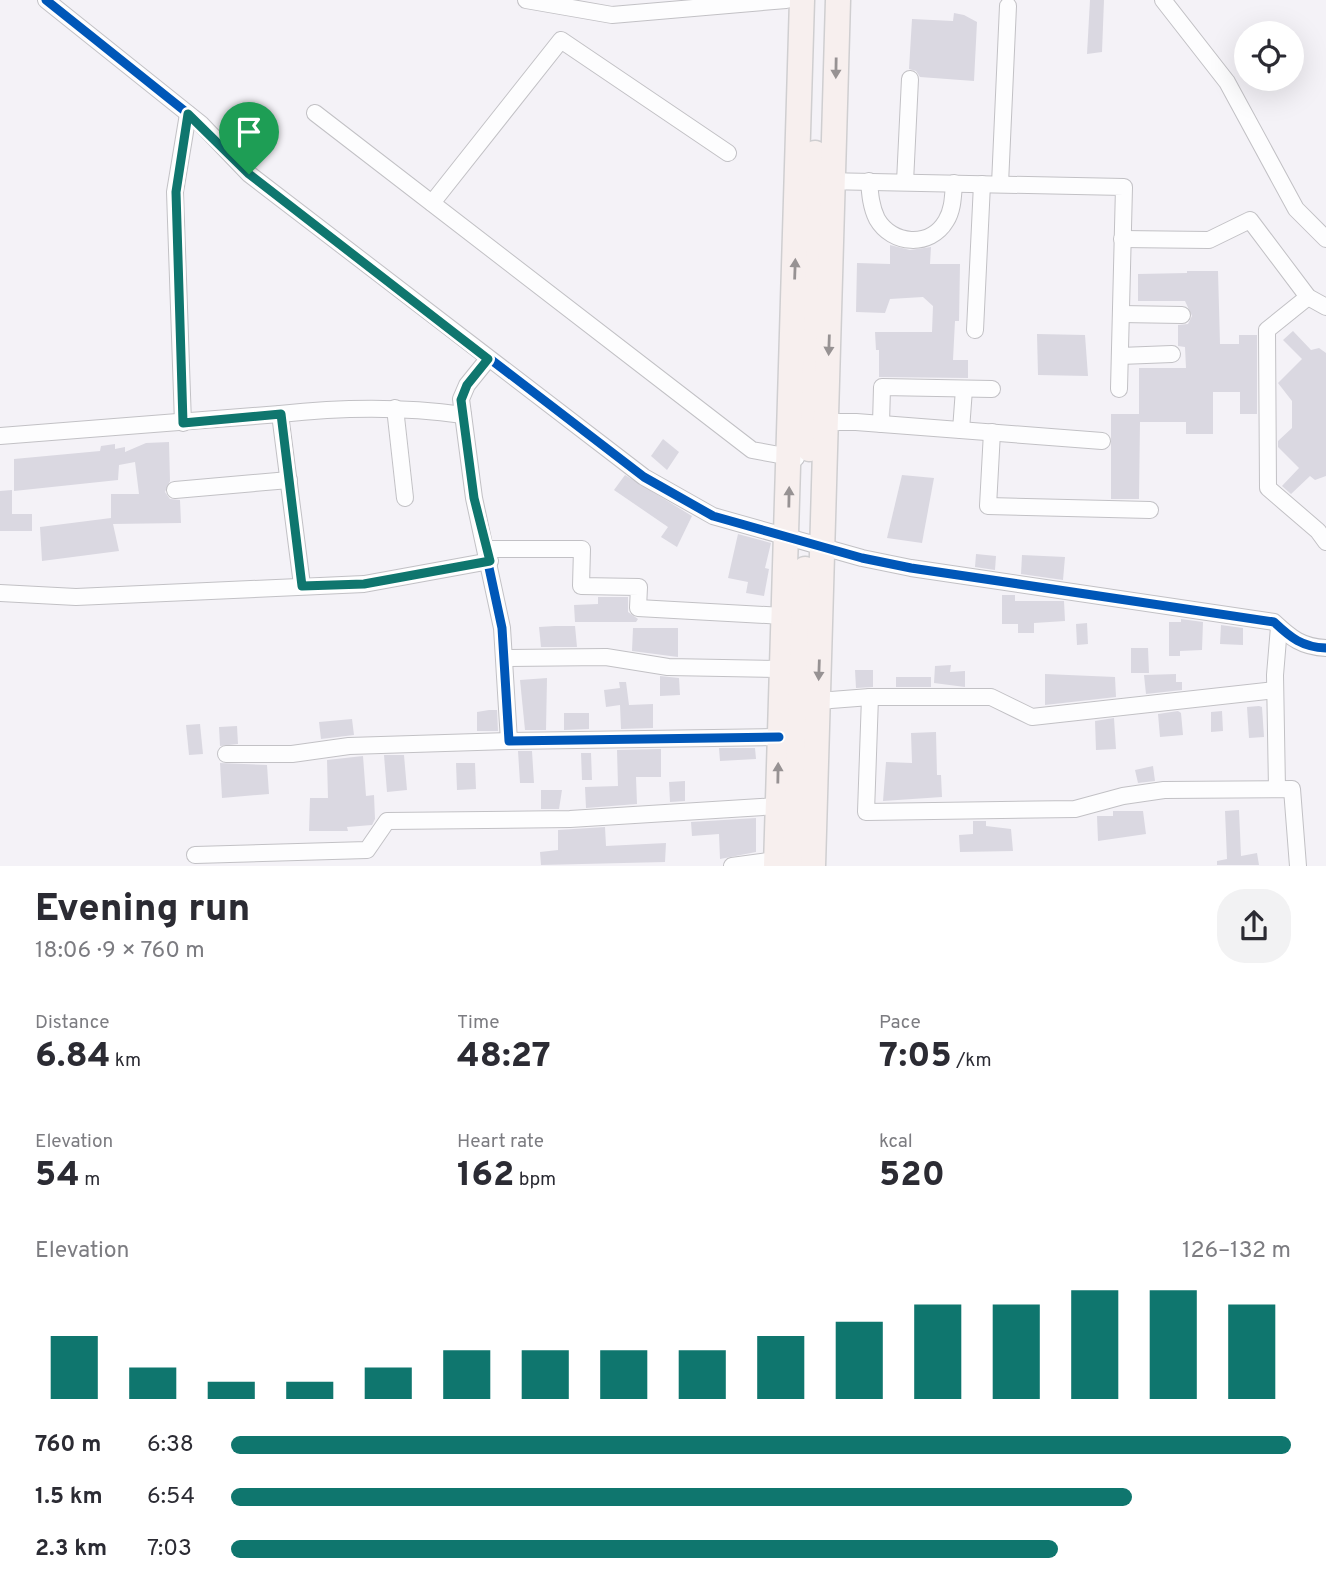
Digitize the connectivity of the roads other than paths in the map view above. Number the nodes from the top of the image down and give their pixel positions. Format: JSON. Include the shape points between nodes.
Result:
{"nodes":[{"id":1,"x":46,"y":0,"type":"edge"},
{"id":2,"x":526,"y":0,"type":"edge"},
{"id":3,"x":786,"y":0,"type":"edge"},
{"id":4,"x":802,"y":0,"type":"edge"},
{"id":5,"x":818,"y":0,"type":"edge"},
{"id":6,"x":838,"y":0,"type":"edge"},
{"id":7,"x":1163,"y":0,"type":"edge"},
{"id":8,"x":1008,"y":6,"type":"dead end"},
{"id":9,"x":910,"y":79,"type":"dead end"},
{"id":10,"x":315,"y":113,"type":"dead end"},
{"id":11,"x":188,"y":114,"type":"junction"},
{"id":12,"x":728,"y":153,"type":"dead end"},
{"id":13,"x":815,"y":181,"type":"junction"},
{"id":14,"x":869,"y":181,"type":"junction"},
{"id":15,"x":905,"y":182,"type":"junction"},
{"id":16,"x":954,"y":183,"type":"junction"},
{"id":17,"x":982,"y":184,"type":"junction"},
{"id":18,"x":1000,"y":184,"type":"junction"},
{"id":19,"x":432,"y":203,"type":"junction"},
{"id":20,"x":1122,"y":239,"type":"junction"},
{"id":21,"x":1326,"y":239,"type":"edge"},
{"id":22,"x":1308,"y":297,"type":"junction"},
{"id":23,"x":1326,"y":307,"type":"edge"},
{"id":24,"x":1121,"y":314,"type":"junction"},
{"id":25,"x":1182,"y":314,"type":"dead end"},
{"id":26,"x":975,"y":330,"type":"dead end"},
{"id":27,"x":1172,"y":354,"type":"dead end"},
{"id":28,"x":1120,"y":356,"type":"junction"},
{"id":29,"x":488,"y":359,"type":"junction"},
{"id":30,"x":964,"y":389,"type":"junction"},
{"id":31,"x":992,"y":389,"type":"dead end"},
{"id":32,"x":1119,"y":389,"type":"dead end"},
{"id":33,"x":395,"y":408,"type":"junction"},
{"id":34,"x":281,"y":414,"type":"junction"},
{"id":35,"x":463,"y":415,"type":"junction"},
{"id":36,"x":818,"y":422,"type":"junction"},
{"id":37,"x":183,"y":423,"type":"junction"},
{"id":38,"x":881,"y":424,"type":"junction"},
{"id":39,"x":961,"y":430,"type":"junction"},
{"id":40,"x":992,"y":432,"type":"junction"},
{"id":41,"x":0,"y":436,"type":"edge"},
{"id":42,"x":1102,"y":441,"type":"dead end"},
{"id":43,"x":799,"y":458,"type":"junction"},
{"id":44,"x":289,"y":480,"type":"junction"},
{"id":45,"x":175,"y":490,"type":"dead end"},
{"id":46,"x":405,"y":498,"type":"dead end"},
{"id":47,"x":1150,"y":510,"type":"dead end"},
{"id":48,"x":806,"y":541,"type":"junction"},
{"id":49,"x":1326,"y":542,"type":"edge"},
{"id":50,"x":489,"y":555,"type":"junction"},
{"id":51,"x":302,"y":586,"type":"junction"},
{"id":52,"x":0,"y":593,"type":"edge"},
{"id":53,"x":783,"y":616,"type":"junction"},
{"id":54,"x":1279,"y":627,"type":"junction"},
{"id":55,"x":1326,"y":648,"type":"edge"},
{"id":56,"x":504,"y":658,"type":"junction"},
{"id":57,"x":781,"y":670,"type":"junction"},
{"id":58,"x":1275,"y":690,"type":"junction"},
{"id":59,"x":870,"y":697,"type":"junction"},
{"id":60,"x":818,"y":701,"type":"junction"},
{"id":61,"x":779,"y":737,"type":"junction"},
{"id":62,"x":509,"y":741,"type":"junction"},
{"id":63,"x":226,"y":754,"type":"dead end"},
{"id":64,"x":1278,"y":789,"type":"junction"},
{"id":65,"x":778,"y":806,"type":"junction"},
{"id":66,"x":195,"y":855,"type":"dead end"},
{"id":67,"x":782,"y":864,"type":"edge"},
{"id":68,"x":732,"y":866,"type":"edge"},
{"id":69,"x":813,"y":866,"type":"edge"},
{"id":70,"x":1298,"y":866,"type":"edge"}],
"edges":[{"from":1,"to":11,"type":"street"},
{"from":2,"to":3,"type":"street","via":[[612,15]]},
{"from":4,"to":13,"type":"highway"},
{"from":5,"to":13,"type":"highway"},
{"from":6,"to":13,"type":"highway","one_way":true},
{"from":7,"to":21,"type":"street","via":[[1227,82],[1296,209]]},
{"from":8,"to":18,"type":"street"},
{"from":9,"to":15,"type":"street"},
{"from":10,"to":19,"type":"street"},
{"from":11,"to":29,"type":"street","via":[[249,174]]},
{"from":11,"to":37,"type":"street","via":[[176,192]]},
{"from":12,"to":19,"type":"street","via":[[561,40]]},
{"from":13,"to":14,"type":"street"},
{"from":13,"to":36,"type":"highway"},
{"from":43,"to":13,"type":"highway","one_way":true},
{"from":14,"to":15,"type":"street"},
{"from":14,"to":16,"type":"street","via":[[872,205],[883,227],[910,240],[930,237],[946,223]]},
{"from":15,"to":16,"type":"street"},
{"from":16,"to":17,"type":"street"},
{"from":17,"to":18,"type":"street"},
{"from":17,"to":26,"type":"street"},
{"from":18,"to":20,"type":"street","via":[[1124,187]]},
{"from":19,"to":43,"type":"street","via":[[752,450]]},
{"from":20,"to":22,"type":"street","via":[[1209,240],[1250,220]]},
{"from":20,"to":24,"type":"street"},
{"from":22,"to":23,"type":"street"},
{"from":22,"to":49,"type":"street","via":[[1267,330],[1268,488]]},
{"from":24,"to":25,"type":"street"},
{"from":24,"to":28,"type":"street"},
{"from":27,"to":28,"type":"street"},
{"from":28,"to":32,"type":"street"},
{"from":29,"to":35,"type":"street","via":[[467,385],[461,400]]},
{"from":29,"to":48,"type":"street","via":[[644,477],[713,516]]},
{"from":30,"to":31,"type":"street"},
{"from":30,"to":38,"type":"street","via":[[882,387]]},
{"from":30,"to":39,"type":"street"},
{"from":33,"to":34,"type":"street","via":[[343,407]]},
{"from":33,"to":35,"type":"street"},
{"from":33,"to":46,"type":"street"},
{"from":34,"to":37,"type":"street"},
{"from":34,"to":44,"type":"street"},
{"from":35,"to":50,"type":"street","via":[[474,498]]},
{"from":36,"to":38,"type":"street"},
{"from":36,"to":43,"type":"highway"},
{"from":36,"to":48,"type":"highway"},
{"from":37,"to":41,"type":"street"},
{"from":38,"to":39,"type":"street"},
{"from":39,"to":40,"type":"street"},
{"from":40,"to":42,"type":"street"},
{"from":40,"to":47,"type":"street","via":[[988,506]]},
{"from":43,"to":48,"type":"highway"},
{"from":44,"to":45,"type":"street"},
{"from":44,"to":51,"type":"street"},
{"from":48,"to":53,"type":"highway"},
{"from":48,"to":54,"type":"street","via":[[911,568],[1274,622]]},
{"from":48,"to":60,"type":"highway","one_way":true},
{"from":48,"to":67,"type":"highway"},
{"from":50,"to":51,"type":"street","via":[[364,584]]},
{"from":50,"to":53,"type":"street","via":[[582,549],[581,586],[639,586],[638,608]]},
{"from":50,"to":56,"type":"street"},
{"from":51,"to":52,"type":"street","via":[[76,597]]},
{"from":53,"to":57,"type":"highway"},
{"from":54,"to":55,"type":"street","via":[[1294,641]]},
{"from":54,"to":58,"type":"street"},
{"from":56,"to":57,"type":"street","via":[[606,657],[668,667]]},
{"from":56,"to":62,"type":"street"},
{"from":57,"to":61,"type":"highway"},
{"from":58,"to":59,"type":"street","via":[[1032,718],[991,696]]},
{"from":58,"to":64,"type":"street"},
{"from":59,"to":60,"type":"street"},
{"from":59,"to":64,"type":"street","via":[[866,813],[1075,809],[1164,790]]},
{"from":60,"to":69,"type":"highway"},
{"from":61,"to":62,"type":"street"},
{"from":65,"to":61,"type":"highway","one_way":true},
{"from":62,"to":63,"type":"street"},
{"from":64,"to":70,"type":"street","via":[[1293,789]]},
{"from":65,"to":66,"type":"street","via":[[570,819],[387,821],[367,850]]},
{"from":65,"to":67,"type":"highway"},
{"from":67,"to":68,"type":"street"}]}
